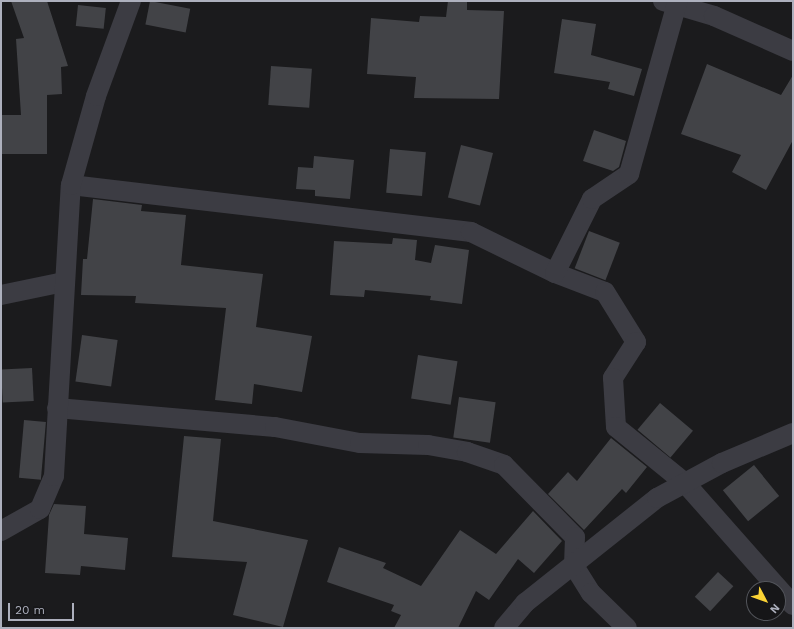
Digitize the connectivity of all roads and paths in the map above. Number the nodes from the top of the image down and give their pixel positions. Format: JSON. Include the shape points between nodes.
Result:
{"nodes":[{"id":1,"x":131,"y":1,"type":"edge"},
{"id":2,"x":670,"y":2,"type":"edge"},
{"id":3,"x":793,"y":51,"type":"edge"},
{"id":4,"x":71,"y":186,"type":"junction"},
{"id":5,"x":555,"y":273,"type":"junction"},
{"id":6,"x":64,"y":282,"type":"junction"},
{"id":7,"x":1,"y":295,"type":"edge"},
{"id":8,"x":57,"y":408,"type":"junction"},
{"id":9,"x":793,"y":433,"type":"edge"},
{"id":10,"x":685,"y":483,"type":"junction"},
{"id":11,"x":1,"y":531,"type":"edge"},
{"id":12,"x":574,"y":566,"type":"junction"},
{"id":13,"x":793,"y":606,"type":"edge"},
{"id":14,"x":504,"y":628,"type":"edge"},
{"id":15,"x":627,"y":628,"type":"edge"}],
"edges":[{"from":1,"to":4,"type":"street","via":[[96,96]]},
{"from":2,"to":3,"type":"street"},
{"from":2,"to":5,"type":"street","via":[[629,174],[592,199]]},
{"from":4,"to":5,"type":"street","via":[[471,232]]},
{"from":4,"to":6,"type":"street"},
{"from":5,"to":10,"type":"street","via":[[604,292],[636,342],[613,378],[616,427]]},
{"from":6,"to":7,"type":"street"},
{"from":6,"to":8,"type":"street"},
{"from":8,"to":11,"type":"street","via":[[54,476],[40,509]]},
{"from":8,"to":12,"type":"street","via":[[275,427],[360,443],[428,445],[467,452],[504,465],[574,537]]},
{"from":9,"to":10,"type":"street","via":[[722,463]]},
{"from":10,"to":12,"type":"street","via":[[657,498]]},
{"from":10,"to":13,"type":"street"},
{"from":12,"to":14,"type":"street","via":[[525,603]]},
{"from":12,"to":15,"type":"street","via":[[591,593]]}]}
